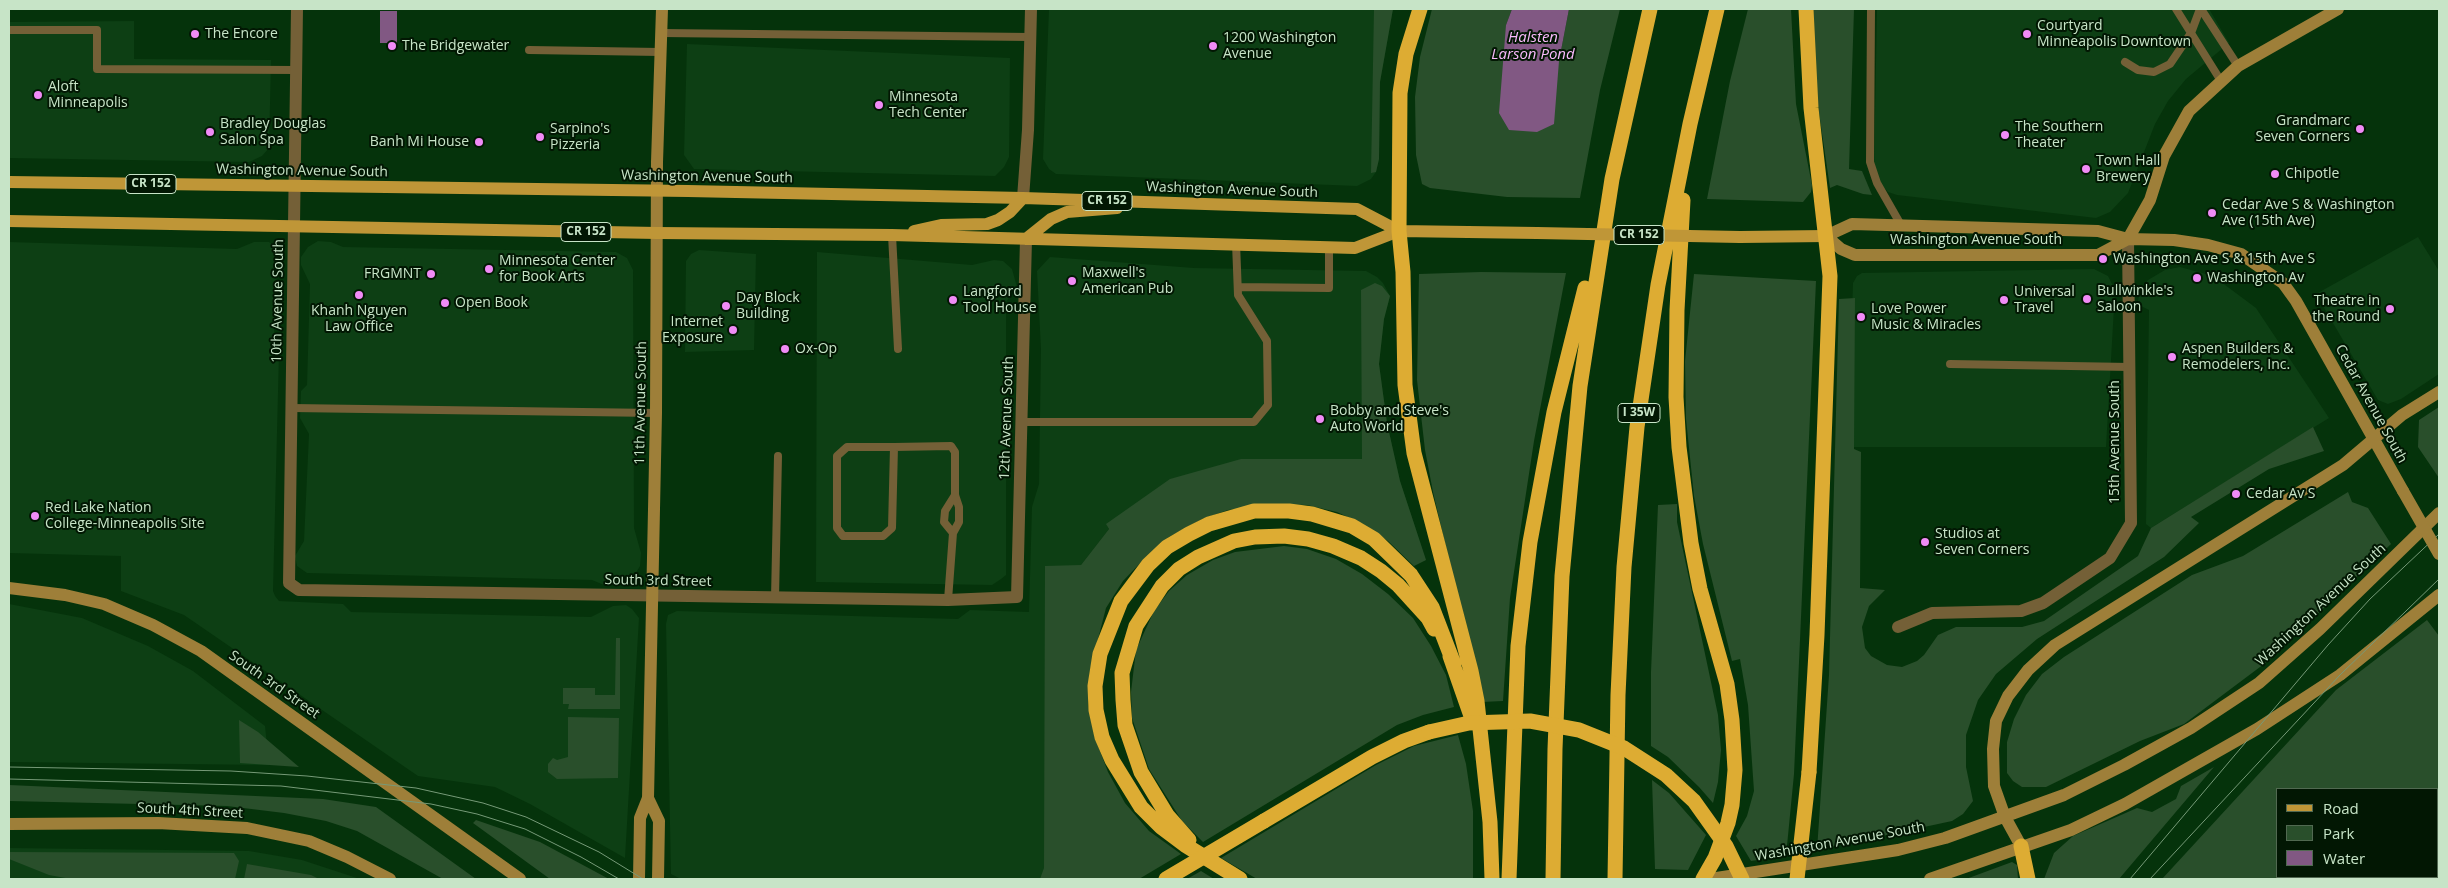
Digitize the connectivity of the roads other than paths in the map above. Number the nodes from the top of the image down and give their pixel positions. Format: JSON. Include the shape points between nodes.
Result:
{"nodes":[{"id":1,"x":297,"y":9,"type":"edge"},
{"id":2,"x":662,"y":9,"type":"edge"},
{"id":3,"x":1031,"y":9,"type":"edge"},
{"id":4,"x":1420,"y":9,"type":"edge"},
{"id":5,"x":1650,"y":9,"type":"edge"},
{"id":6,"x":1717,"y":9,"type":"edge"},
{"id":7,"x":1806,"y":9,"type":"edge"},
{"id":8,"x":1871,"y":9,"type":"edge"},
{"id":9,"x":2176,"y":9,"type":"edge"},
{"id":10,"x":2200,"y":9,"type":"edge"},
{"id":11,"x":2338,"y":9,"type":"edge"},
{"id":12,"x":9,"y":30,"type":"edge"},
{"id":13,"x":662,"y":33,"type":"junction"},
{"id":14,"x":2191,"y":33,"type":"junction"},
{"id":15,"x":1030,"y":37,"type":"junction"},
{"id":16,"x":529,"y":50,"type":"dead end"},
{"id":17,"x":660,"y":52,"type":"junction"},
{"id":18,"x":2125,"y":62,"type":"dead end"},
{"id":19,"x":2238,"y":66,"type":"junction"},
{"id":20,"x":296,"y":70,"type":"junction"},
{"id":21,"x":2221,"y":81,"type":"junction"},
{"id":22,"x":1690,"y":124,"type":"junction"},
{"id":23,"x":1612,"y":179,"type":"junction"},
{"id":24,"x":9,"y":182,"type":"edge"},
{"id":25,"x":294,"y":186,"type":"junction"},
{"id":26,"x":657,"y":191,"type":"junction"},
{"id":27,"x":1023,"y":198,"type":"junction"},
{"id":28,"x":1182,"y":204,"type":"junction"},
{"id":29,"x":9,"y":221,"type":"edge"},
{"id":30,"x":1901,"y":225,"type":"junction"},
{"id":31,"x":293,"y":227,"type":"junction"},
{"id":32,"x":1399,"y":231,"type":"junction"},
{"id":33,"x":657,"y":233,"type":"junction"},
{"id":34,"x":892,"y":235,"type":"junction"},
{"id":35,"x":1826,"y":236,"type":"junction"},
{"id":36,"x":1026,"y":239,"type":"junction"},
{"id":37,"x":2128,"y":239,"type":"junction"},
{"id":38,"x":1236,"y":243,"type":"junction"},
{"id":39,"x":1329,"y":247,"type":"junction"},
{"id":40,"x":1238,"y":287,"type":"junction"},
{"id":41,"x":898,"y":348,"type":"dead end"},
{"id":42,"x":1950,"y":364,"type":"dead end"},
{"id":43,"x":2130,"y":367,"type":"junction"},
{"id":44,"x":2439,"y":392,"type":"edge"},
{"id":45,"x":292,"y":408,"type":"junction"},
{"id":46,"x":656,"y":413,"type":"junction"},
{"id":47,"x":1022,"y":422,"type":"junction"},
{"id":48,"x":2374,"y":439,"type":"junction"},
{"id":49,"x":894,"y":446,"type":"junction"},
{"id":50,"x":778,"y":456,"type":"dead end"},
{"id":51,"x":954,"y":495,"type":"junction"},
{"id":52,"x":2439,"y":513,"type":"edge"},
{"id":53,"x":952,"y":533,"type":"junction"},
{"id":54,"x":2439,"y":555,"type":"edge"},
{"id":55,"x":9,"y":588,"type":"edge"},
{"id":56,"x":299,"y":590,"type":"joint"},
{"id":57,"x":653,"y":596,"type":"junction"},
{"id":58,"x":2439,"y":596,"type":"edge"},
{"id":59,"x":1017,"y":597,"type":"joint"},
{"id":60,"x":775,"y":598,"type":"junction"},
{"id":61,"x":948,"y":600,"type":"junction"},
{"id":62,"x":1898,"y":627,"type":"dead end"},
{"id":63,"x":1454,"y":664,"type":"junction"},
{"id":64,"x":1482,"y":747,"type":"junction"},
{"id":65,"x":648,"y":798,"type":"junction"},
{"id":66,"x":2005,"y":817,"type":"junction"},
{"id":67,"x":9,"y":824,"type":"edge"},
{"id":68,"x":2021,"y":846,"type":"junction"},
{"id":69,"x":1213,"y":863,"type":"junction"},
{"id":70,"x":390,"y":879,"type":"edge"},
{"id":71,"x":520,"y":879,"type":"edge"},
{"id":72,"x":639,"y":879,"type":"edge"},
{"id":73,"x":658,"y":879,"type":"edge"},
{"id":74,"x":1166,"y":879,"type":"edge"},
{"id":75,"x":1240,"y":879,"type":"edge"},
{"id":76,"x":1492,"y":879,"type":"edge"},
{"id":77,"x":1509,"y":879,"type":"edge"},
{"id":78,"x":1553,"y":879,"type":"edge"},
{"id":79,"x":1615,"y":879,"type":"edge"},
{"id":80,"x":1703,"y":879,"type":"edge"},
{"id":81,"x":1710,"y":879,"type":"edge"},
{"id":82,"x":1742,"y":879,"type":"edge"},
{"id":83,"x":1797,"y":879,"type":"edge"},
{"id":84,"x":1930,"y":879,"type":"edge"},
{"id":85,"x":2028,"y":879,"type":"edge"}],
"edges":[{"from":1,"to":20,"type":"street","name":"10th Avenue South"},
{"from":2,"to":13,"type":"main road","name":"11th Avenue South"},
{"from":3,"to":15,"type":"street"},
{"from":4,"to":32,"type":"highway","via":[[1402,74]]},
{"from":5,"to":23,"type":"highway"},
{"from":6,"to":22,"type":"highway","number":"I 35W"},
{"from":7,"to":35,"type":"highway","via":[[1811,108]]},
{"from":8,"to":30,"type":"lane","via":[[1870,162],[1877,183]]},
{"from":9,"to":14,"type":"lane"},
{"from":10,"to":14,"type":"lane"},
{"from":10,"to":19,"type":"lane"},
{"from":11,"to":19,"type":"main road"},
{"from":12,"to":20,"type":"lane","via":[[97,30],[97,69]]},
{"from":13,"to":15,"type":"lane"},
{"from":13,"to":17,"type":"main road","name":"11th Avenue South"},
{"from":14,"to":18,"type":"lane","via":[[2170,64],[2154,72],[2138,70]]},
{"from":14,"to":21,"type":"lane"},
{"from":15,"to":27,"type":"street"},
{"from":16,"to":17,"type":"lane"},
{"from":17,"to":26,"type":"main road","name":"11th Avenue South"},
{"from":19,"to":21,"type":"main road"},
{"from":20,"to":25,"type":"street","name":"10th Avenue South"},
{"from":21,"to":37,"type":"main road","via":[[2189,111],[2164,156],[2150,200]]},
{"from":22,"to":79,"type":"highway","number":"I 35W","via":[[1658,285],[1637,427],[1624,567]]},
{"from":22,"to":80,"type":"highway","via":[[1677,310],[1679,447],[1698,579],[1727,684],[1735,770],[1728,823]]},
{"from":23,"to":77,"type":"highway","via":[[1554,412],[1530,542],[1518,646]]},
{"from":23,"to":78,"type":"highway","via":[[1581,377],[1567,513],[1554,749]]},
{"from":24,"to":25,"type":"main road","name":"Washington Avenue South","number":"CR 152"},
{"from":25,"to":26,"type":"main road","name":"Washington Avenue South","number":"CR 152"},
{"from":25,"to":31,"type":"street","name":"10th Avenue South"},
{"from":26,"to":27,"type":"main road","name":"Washington Avenue South","number":"CR 152"},
{"from":26,"to":33,"type":"main road","name":"11th Avenue South"},
{"from":27,"to":28,"type":"main road","name":"Washington Avenue South","number":"CR 152"},
{"from":27,"to":34,"type":"main road","via":[[1004,216],[987,224],[941,225]]},
{"from":28,"to":32,"type":"main road","name":"Washington Avenue South","number":"CR 152","via":[[1357,209]]},
{"from":28,"to":36,"type":"main road","via":[[1067,212],[1051,219]]},
{"from":29,"to":31,"type":"main road","name":"Washington Avenue South","number":"CR 152"},
{"from":30,"to":35,"type":"main road","name":"Washington Avenue South","number":"CR 152","via":[[1852,224]]},
{"from":30,"to":37,"type":"main road","name":"Washington Avenue South","number":"CR 152","via":[[2098,231]]},
{"from":31,"to":33,"type":"main road","name":"Washington Avenue South","number":"CR 152"},
{"from":31,"to":45,"type":"street","name":"10th Avenue South"},
{"from":32,"to":35,"type":"main road","name":"Washington Avenue South","number":"CR 152","bridge":true},
{"from":32,"to":39,"type":"main road","name":"Washington Avenue South","number":"CR 152","via":[[1355,248]]},
{"from":32,"to":64,"type":"highway","via":[[1403,272],[1404,376],[1410,434],[1471,671]]},
{"from":33,"to":34,"type":"main road","name":"Washington Avenue South","number":"CR 152"},
{"from":33,"to":46,"type":"main road","name":"11th Avenue South"},
{"from":34,"to":36,"type":"main road","name":"Washington Avenue South","number":"CR 152"},
{"from":34,"to":41,"type":"lane"},
{"from":35,"to":37,"type":"main road","name":"Washington Avenue South","number":"CR 152","via":[[1841,249],[1855,255],[2098,255]]},
{"from":35,"to":83,"type":"highway","bridge":true,"via":[[1830,276],[1817,635],[1809,772]]},
{"from":36,"to":38,"type":"main road","name":"Washington Avenue South","number":"CR 152"},
{"from":36,"to":47,"type":"street","name":"12th Avenue South"},
{"from":37,"to":43,"type":"street","name":"15th Avenue South"},
{"from":37,"to":48,"type":"main road","name":"Cedar Avenue South","number":"CR 152","via":[[2174,240],[2241,254],[2283,283]]},
{"from":38,"to":39,"type":"main road","name":"Washington Avenue South","number":"CR 152"},
{"from":38,"to":40,"type":"lane"},
{"from":39,"to":40,"type":"lane","via":[[1329,288]]},
{"from":40,"to":47,"type":"lane","via":[[1238,295],[1267,341],[1268,405],[1254,422]]},
{"from":42,"to":43,"type":"lane"},
{"from":43,"to":62,"type":"street","name":"15th Avenue South","via":[[2131,523],[2110,558],[2042,603],[2022,611],[1932,612]]},
{"from":44,"to":48,"type":"main road","via":[[2402,415]]},
{"from":45,"to":46,"type":"lane"},
{"from":45,"to":56,"type":"street","name":"10th Avenue South","via":[[289,583]]},
{"from":46,"to":57,"type":"main road","name":"11th Avenue South"},
{"from":47,"to":59,"type":"street","name":"12th Avenue South"},
{"from":48,"to":54,"type":"main road","name":"Cedar Avenue South","number":"CR 152","bridge":true},
{"from":48,"to":66,"type":"main road","via":[[2343,465],[2055,645],[2028,670],[2008,696],[1996,721],[1994,786]]},
{"from":49,"to":49,"type":"lane","via":[[847,447],[837,456],[837,528],[843,536],[883,536],[892,528]]},
{"from":49,"to":51,"type":"lane","via":[[951,446],[955,452]]},
{"from":50,"to":60,"type":"lane"},
{"from":51,"to":53,"type":"lane","via":[[959,507],[959,522]]},
{"from":51,"to":53,"type":"lane","via":[[944,511],[944,522]]},
{"from":52,"to":66,"type":"main road","name":"Washington Avenue South","via":[[2320,629],[2259,683],[2191,728],[2124,765],[2064,794]]},
{"from":53,"to":61,"type":"lane"},
{"from":55,"to":71,"type":"main road","name":"South 3rd Street","via":[[104,604],[201,651]]},
{"from":56,"to":57,"type":"street","name":"South 3rd Street"},
{"from":57,"to":60,"type":"street","name":"South 3rd Street"},
{"from":57,"to":65,"type":"main road","name":"11th Avenue South"},
{"from":58,"to":68,"type":"main road","via":[[2340,675],[2248,734],[2125,804],[2071,830]]},
{"from":59,"to":61,"type":"street","name":"South 3rd Street"},
{"from":60,"to":61,"type":"street","name":"South 3rd Street"},
{"from":63,"to":64,"type":"highway"},
{"from":63,"to":69,"type":"highway","via":[[1428,618],[1398,584],[1361,558],[1334,546],[1284,536],[1255,536],[1214,549],[1179,569],[1162,586],[1136,626],[1122,674],[1125,726],[1141,772],[1167,815]]},
{"from":63,"to":69,"type":"highway","via":[[1432,607],[1410,575],[1374,539],[1352,526],[1312,514],[1254,511],[1209,524],[1167,548],[1134,580],[1109,628],[1098,662],[1096,710],[1102,737],[1112,760],[1141,808],[1161,827]]},
{"from":64,"to":76,"type":"highway"},
{"from":65,"to":72,"type":"main road","name":"11th Avenue South","via":[[640,818]]},
{"from":65,"to":73,"type":"main road","name":"11th Avenue South","via":[[659,821]]},
{"from":66,"to":68,"type":"main road"},
{"from":66,"to":81,"type":"main road","name":"Washington Avenue South","via":[[1898,850]]},
{"from":67,"to":70,"type":"main road","name":"South 4th Street","via":[[158,823],[247,828],[309,841]]},
{"from":68,"to":84,"type":"main road"},
{"from":68,"to":85,"type":"highway"},
{"from":69,"to":75,"type":"highway"},
{"from":74,"to":82,"type":"highway","bridge":true,"via":[[1404,741],[1469,723],[1530,721],[1579,730],[1624,748],[1666,775],[1694,801],[1726,846]]}]}
